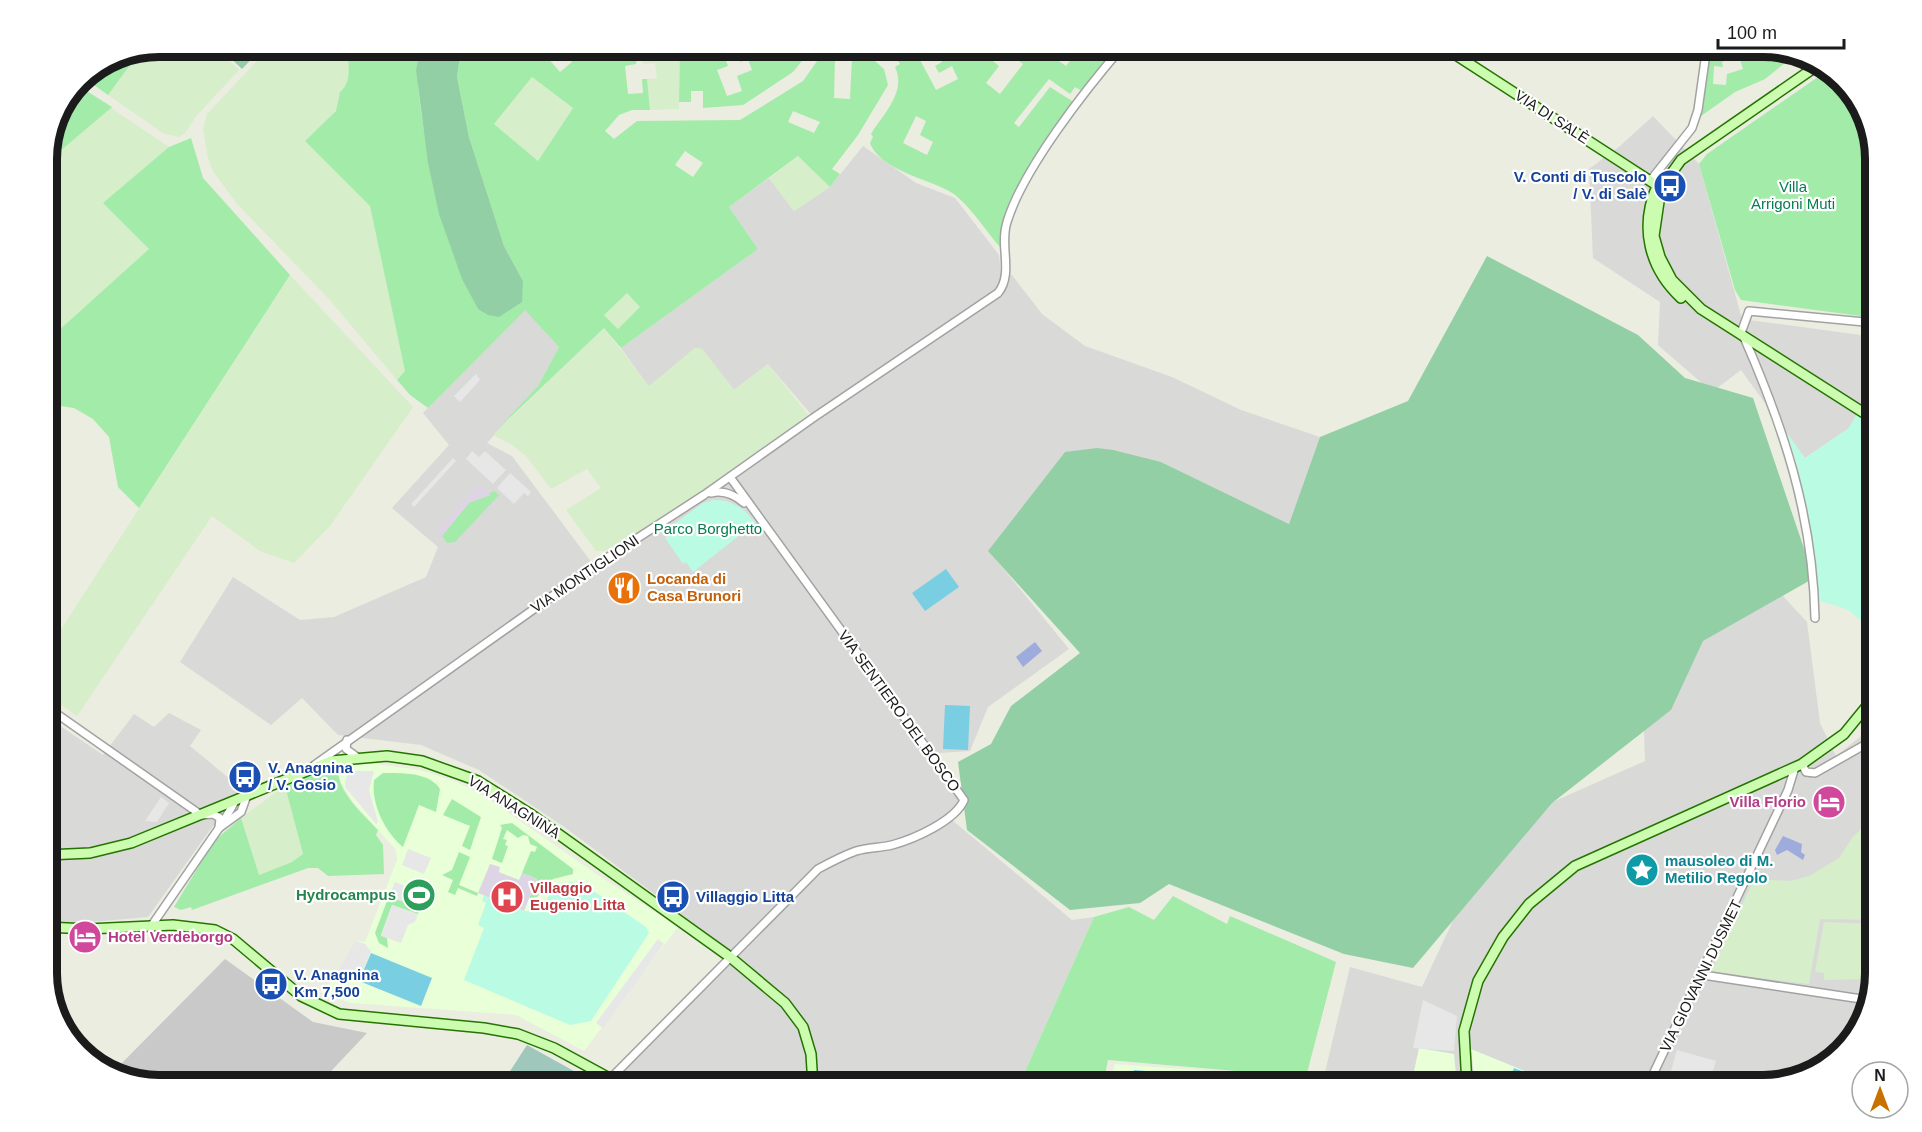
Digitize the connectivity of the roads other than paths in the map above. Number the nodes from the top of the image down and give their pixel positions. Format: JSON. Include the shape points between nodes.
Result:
{"nodes":[{"id":1,"x":1114,"y":57,"type":"edge"},
{"id":2,"x":1459,"y":57,"type":"edge"},
{"id":3,"x":1705,"y":57,"type":"edge"},
{"id":4,"x":1811,"y":70,"type":"edge"},
{"id":5,"x":1656,"y":185,"type":"junction"},
{"id":6,"x":1865,"y":322,"type":"edge"},
{"id":7,"x":1742,"y":334,"type":"junction"},
{"id":8,"x":1865,"y":414,"type":"edge"},
{"id":9,"x":730,"y":477,"type":"junction"},
{"id":10,"x":704,"y":495,"type":"junction"},
{"id":11,"x":753,"y":511,"type":"junction"},
{"id":12,"x":1815,"y":618,"type":"dead end"},
{"id":13,"x":1865,"y":708,"type":"edge"},
{"id":14,"x":57,"y":714,"type":"edge"},
{"id":15,"x":348,"y":738,"type":"junction"},
{"id":16,"x":1865,"y":745,"type":"edge"},
{"id":17,"x":357,"y":757,"type":"junction"},
{"id":18,"x":1799,"y":765,"type":"junction"},
{"id":19,"x":309,"y":769,"type":"junction"},
{"id":20,"x":246,"y":798,"type":"junction"},
{"id":21,"x":234,"y":803,"type":"junction"},
{"id":22,"x":201,"y":815,"type":"junction"},
{"id":23,"x":219,"y":828,"type":"junction"},
{"id":24,"x":57,"y":855,"type":"edge"},
{"id":25,"x":152,"y":925,"type":"junction"},
{"id":26,"x":57,"y":928,"type":"edge"},
{"id":27,"x":730,"y":957,"type":"junction"},
{"id":28,"x":1703,"y":975,"type":"junction"},
{"id":29,"x":1862,"y":999,"type":"edge"},
{"id":30,"x":603,"y":1075,"type":"edge"},
{"id":31,"x":614,"y":1075,"type":"edge"},
{"id":32,"x":812,"y":1075,"type":"edge"},
{"id":33,"x":1466,"y":1075,"type":"edge"},
{"id":34,"x":1653,"y":1075,"type":"edge"}],
"edges":[{"from":1,"to":9,"type":"street","name":"VIA MONTIGLIONI","via":[[1083,95],[1023,186],[1006,225],[1007,276],[998,293]]},
{"from":2,"to":5,"type":"main road","name":"VIA DI SALÈ"},
{"from":3,"to":5,"type":"street","via":[[1692,128]]},
{"from":4,"to":5,"type":"main road","via":[[1681,160]]},
{"from":5,"to":7,"type":"main road","via":[[1647,215],[1648,242],[1668,286],[1684,300]]},
{"from":6,"to":7,"type":"street","via":[[1749,311]]},
{"from":7,"to":8,"type":"main road"},
{"from":7,"to":12,"type":"street","via":[[1774,404],[1792,460],[1809,538]]},
{"from":9,"to":10,"type":"street","name":"VIA MONTIGLIONI"},
{"from":9,"to":11,"type":"street","name":"VIA SENTIERO DEL BOSCO"},
{"from":10,"to":11,"type":"street","name":"VIA SENTIERO DEL BOSCO","via":[[718,492],[736,496]]},
{"from":10,"to":15,"type":"street","name":"VIA MONTIGLIONI","via":[[596,565]]},
{"from":11,"to":27,"type":"street","name":"VIA SENTIERO DEL BOSCO","via":[[964,800],[960,810],[948,820],[892,845],[839,857],[818,869]]},
{"from":13,"to":18,"type":"main road","via":[[1844,734]]},
{"from":14,"to":22,"type":"street"},
{"from":15,"to":17,"type":"street","via":[[346,749]]},
{"from":15,"to":19,"type":"street","name":"VIA MONTIGLIONI"},
{"from":16,"to":18,"type":"street","via":[[1815,773],[1806,772]]},
{"from":17,"to":19,"type":"main road","name":"VIA ANAGNINA"},
{"from":17,"to":27,"type":"main road","name":"VIA ANAGNINA","via":[[422,761],[478,781]]},
{"from":18,"to":28,"type":"street","name":"VIA GIOVANNI DUSMET"},
{"from":18,"to":33,"type":"main road","via":[[1575,866],[1529,904],[1503,937],[1478,981],[1464,1031]]},
{"from":19,"to":20,"type":"main road","name":"VIA ANAGNINA"},
{"from":20,"to":21,"type":"main road","name":"VIA ANAGNINA"},
{"from":20,"to":23,"type":"street","via":[[239,814]]},
{"from":21,"to":22,"type":"main road","name":"VIA ANAGNINA"},
{"from":21,"to":23,"type":"street"},
{"from":22,"to":23,"type":"street","via":[[220,818]]},
{"from":22,"to":24,"type":"main road","name":"VIA ANAGNINA","via":[[108,850]]},
{"from":23,"to":25,"type":"street"},
{"from":25,"to":26,"type":"main road"},
{"from":25,"to":30,"type":"main road","via":[[215,930],[233,939],[301,996],[339,1014],[518,1034],[554,1048]]},
{"from":27,"to":31,"type":"street","name":"VIA SENTIERO DEL BOSCO"},
{"from":27,"to":32,"type":"main road","name":"VIA ANAGNINA","via":[[785,1003],[803,1027]]},
{"from":28,"to":29,"type":"street"},
{"from":28,"to":34,"type":"street","name":"VIA GIOVANNI DUSMET"}]}
